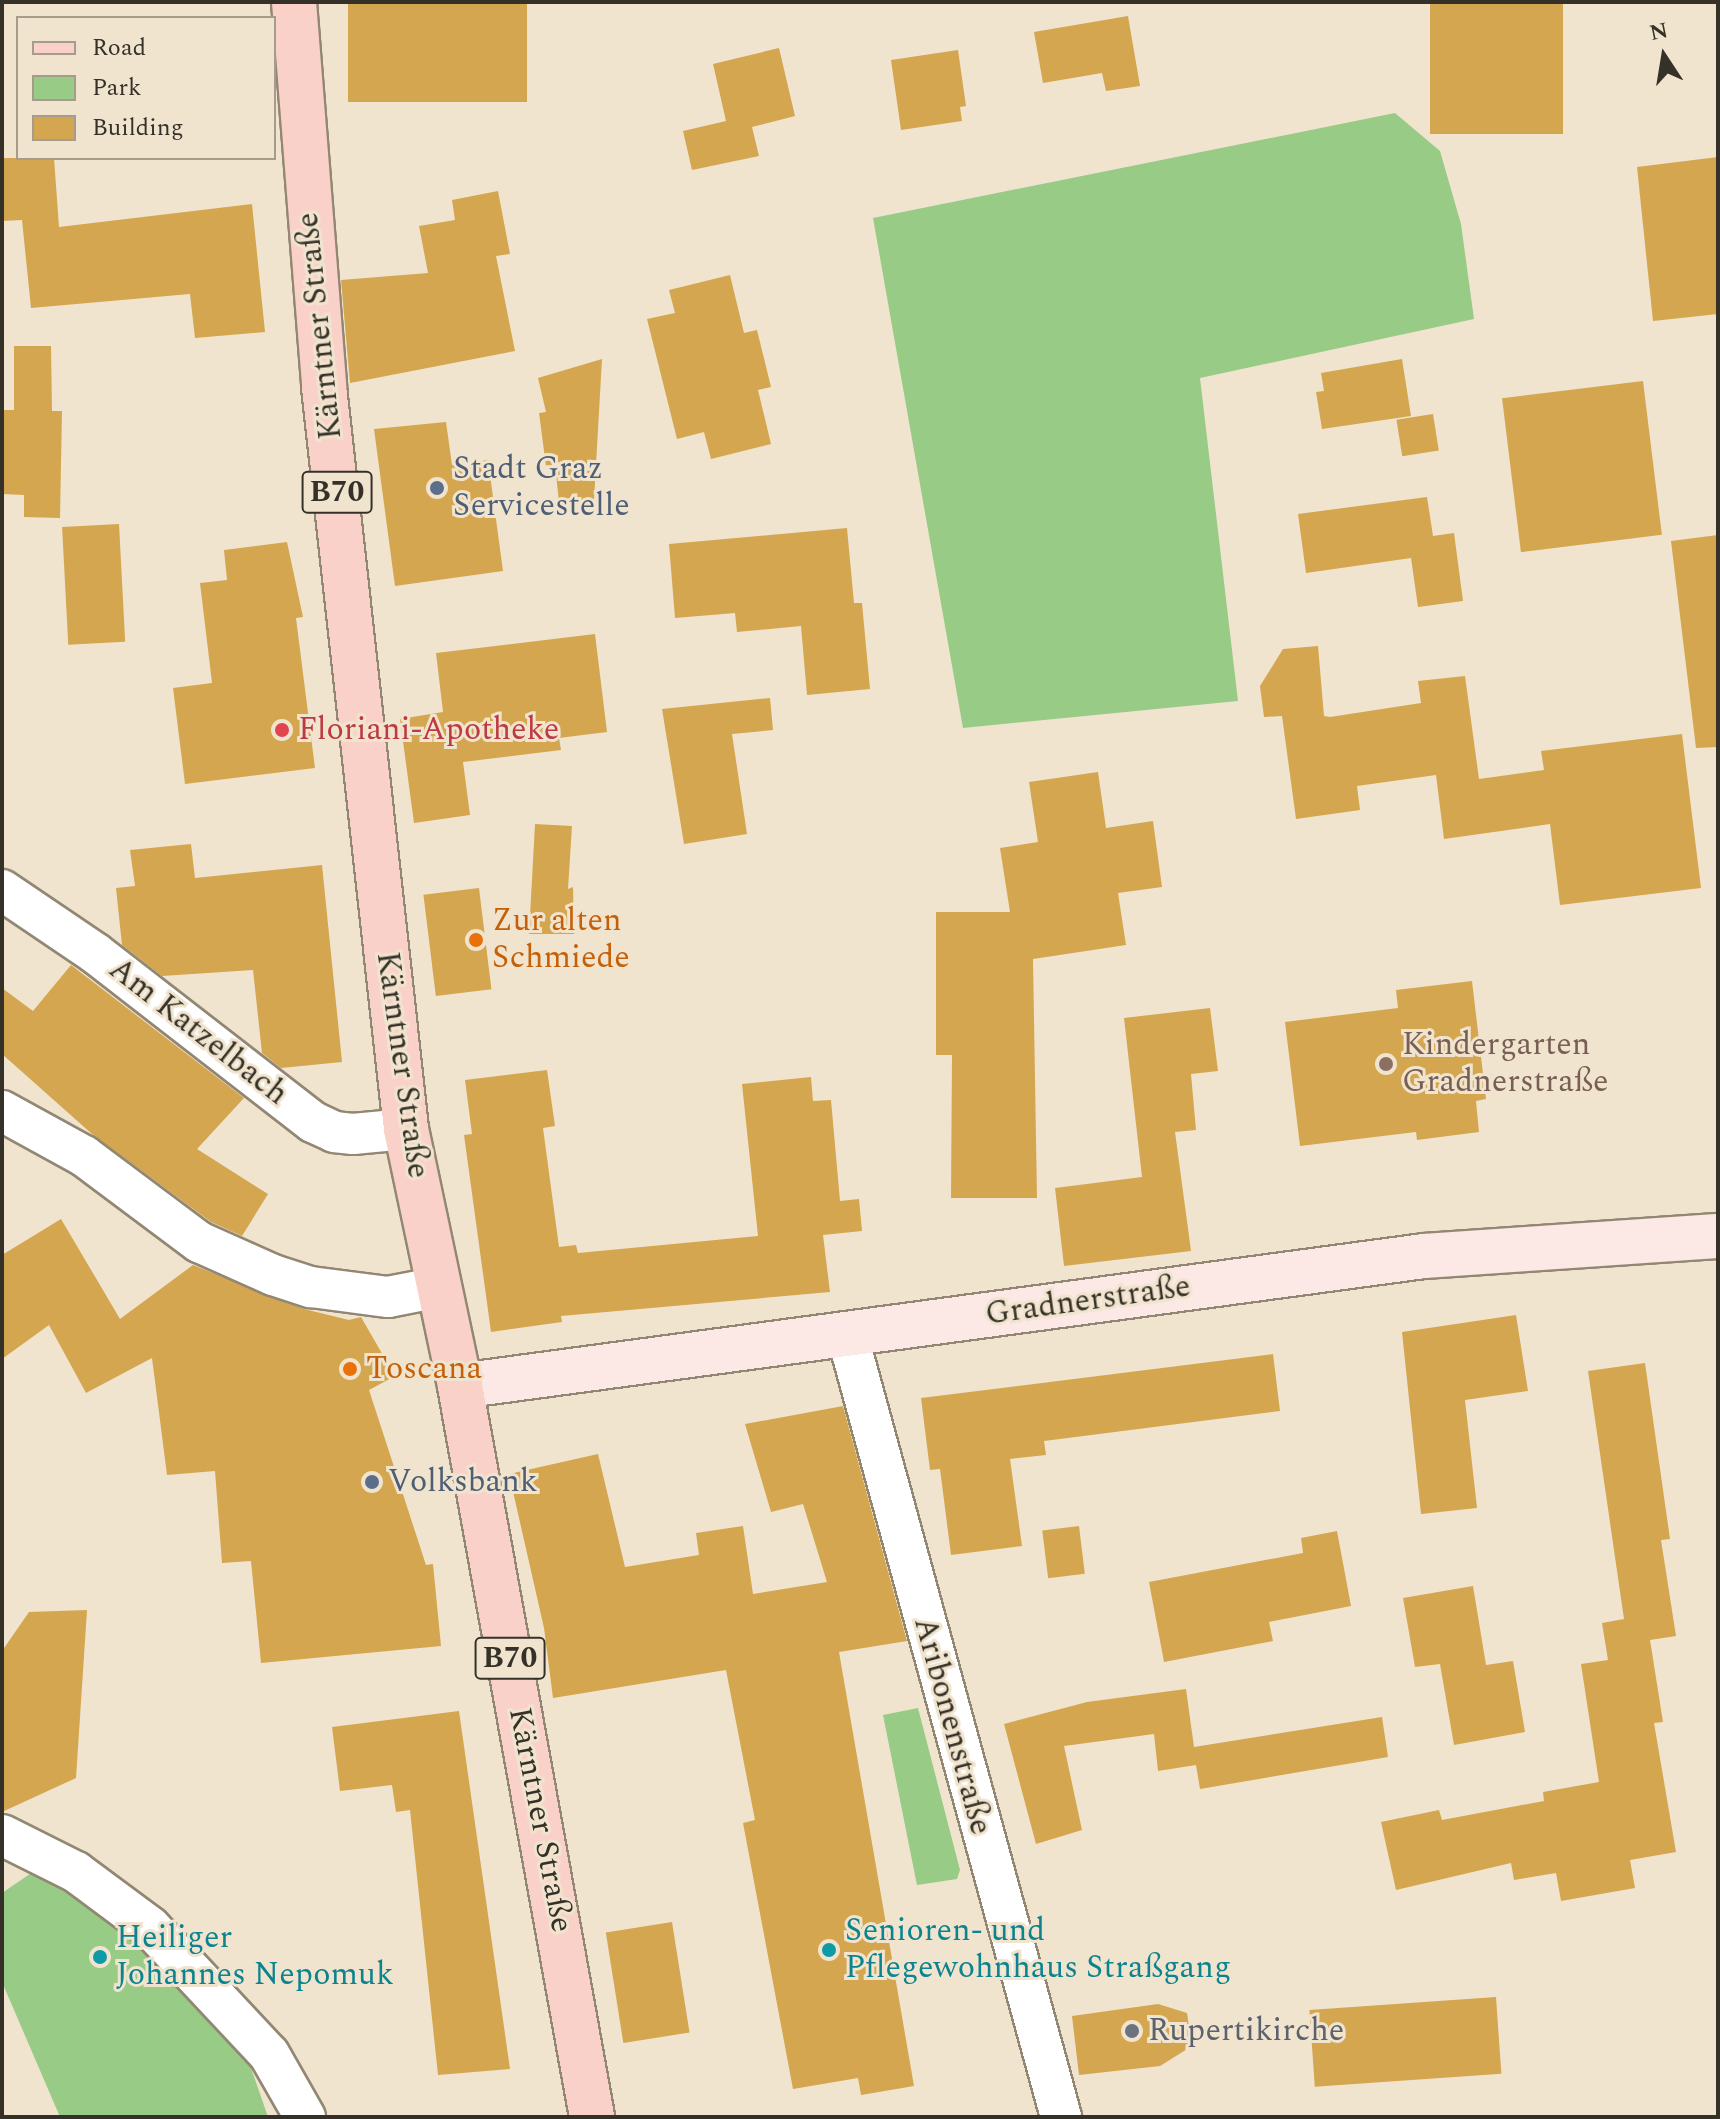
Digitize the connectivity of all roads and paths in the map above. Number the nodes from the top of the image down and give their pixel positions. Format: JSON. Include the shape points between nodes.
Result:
{"nodes":[{"id":1,"x":294,"y":2,"type":"edge"},
{"id":2,"x":2,"y":890,"type":"edge"},
{"id":3,"x":2,"y":1111,"type":"edge"},
{"id":4,"x":406,"y":1129,"type":"junction"},
{"id":5,"x":1718,"y":1236,"type":"edge"},
{"id":6,"x":440,"y":1287,"type":"junction"},
{"id":7,"x":847,"y":1334,"type":"junction"},
{"id":8,"x":460,"y":1386,"type":"junction"},
{"id":9,"x":2,"y":1835,"type":"edge"},
{"id":10,"x":305,"y":2117,"type":"edge"},
{"id":11,"x":592,"y":2117,"type":"edge"},
{"id":12,"x":1061,"y":2117,"type":"edge"}],
"edges":[{"from":1,"to":4,"type":"main road","name":"Kärntner Straße","number":"B70","via":[[324,387]]},
{"from":2,"to":4,"type":"street","name":"Am Katzelbach","via":[[95,953],[313,1122],[353,1134]]},
{"from":3,"to":6,"type":"street","via":[[84,1156],[199,1242],[273,1275],[311,1287],[388,1297]]},
{"from":4,"to":6,"type":"main road","name":"Kärntner Straße","number":"B70"},
{"from":5,"to":7,"type":"main road","name":"Gradnerstraße","via":[[1424,1256]]},
{"from":6,"to":8,"type":"main road","name":"Kärntner Straße","number":"B70"},
{"from":7,"to":8,"type":"main road","name":"Gradnerstraße"},
{"from":7,"to":12,"type":"street","name":"Aribonenstraße"},
{"from":8,"to":11,"type":"main road","name":"Kärntner Straße","number":"B70"},
{"from":9,"to":10,"type":"street","via":[[76,1872],[150,1927],[269,2054]]}]}
